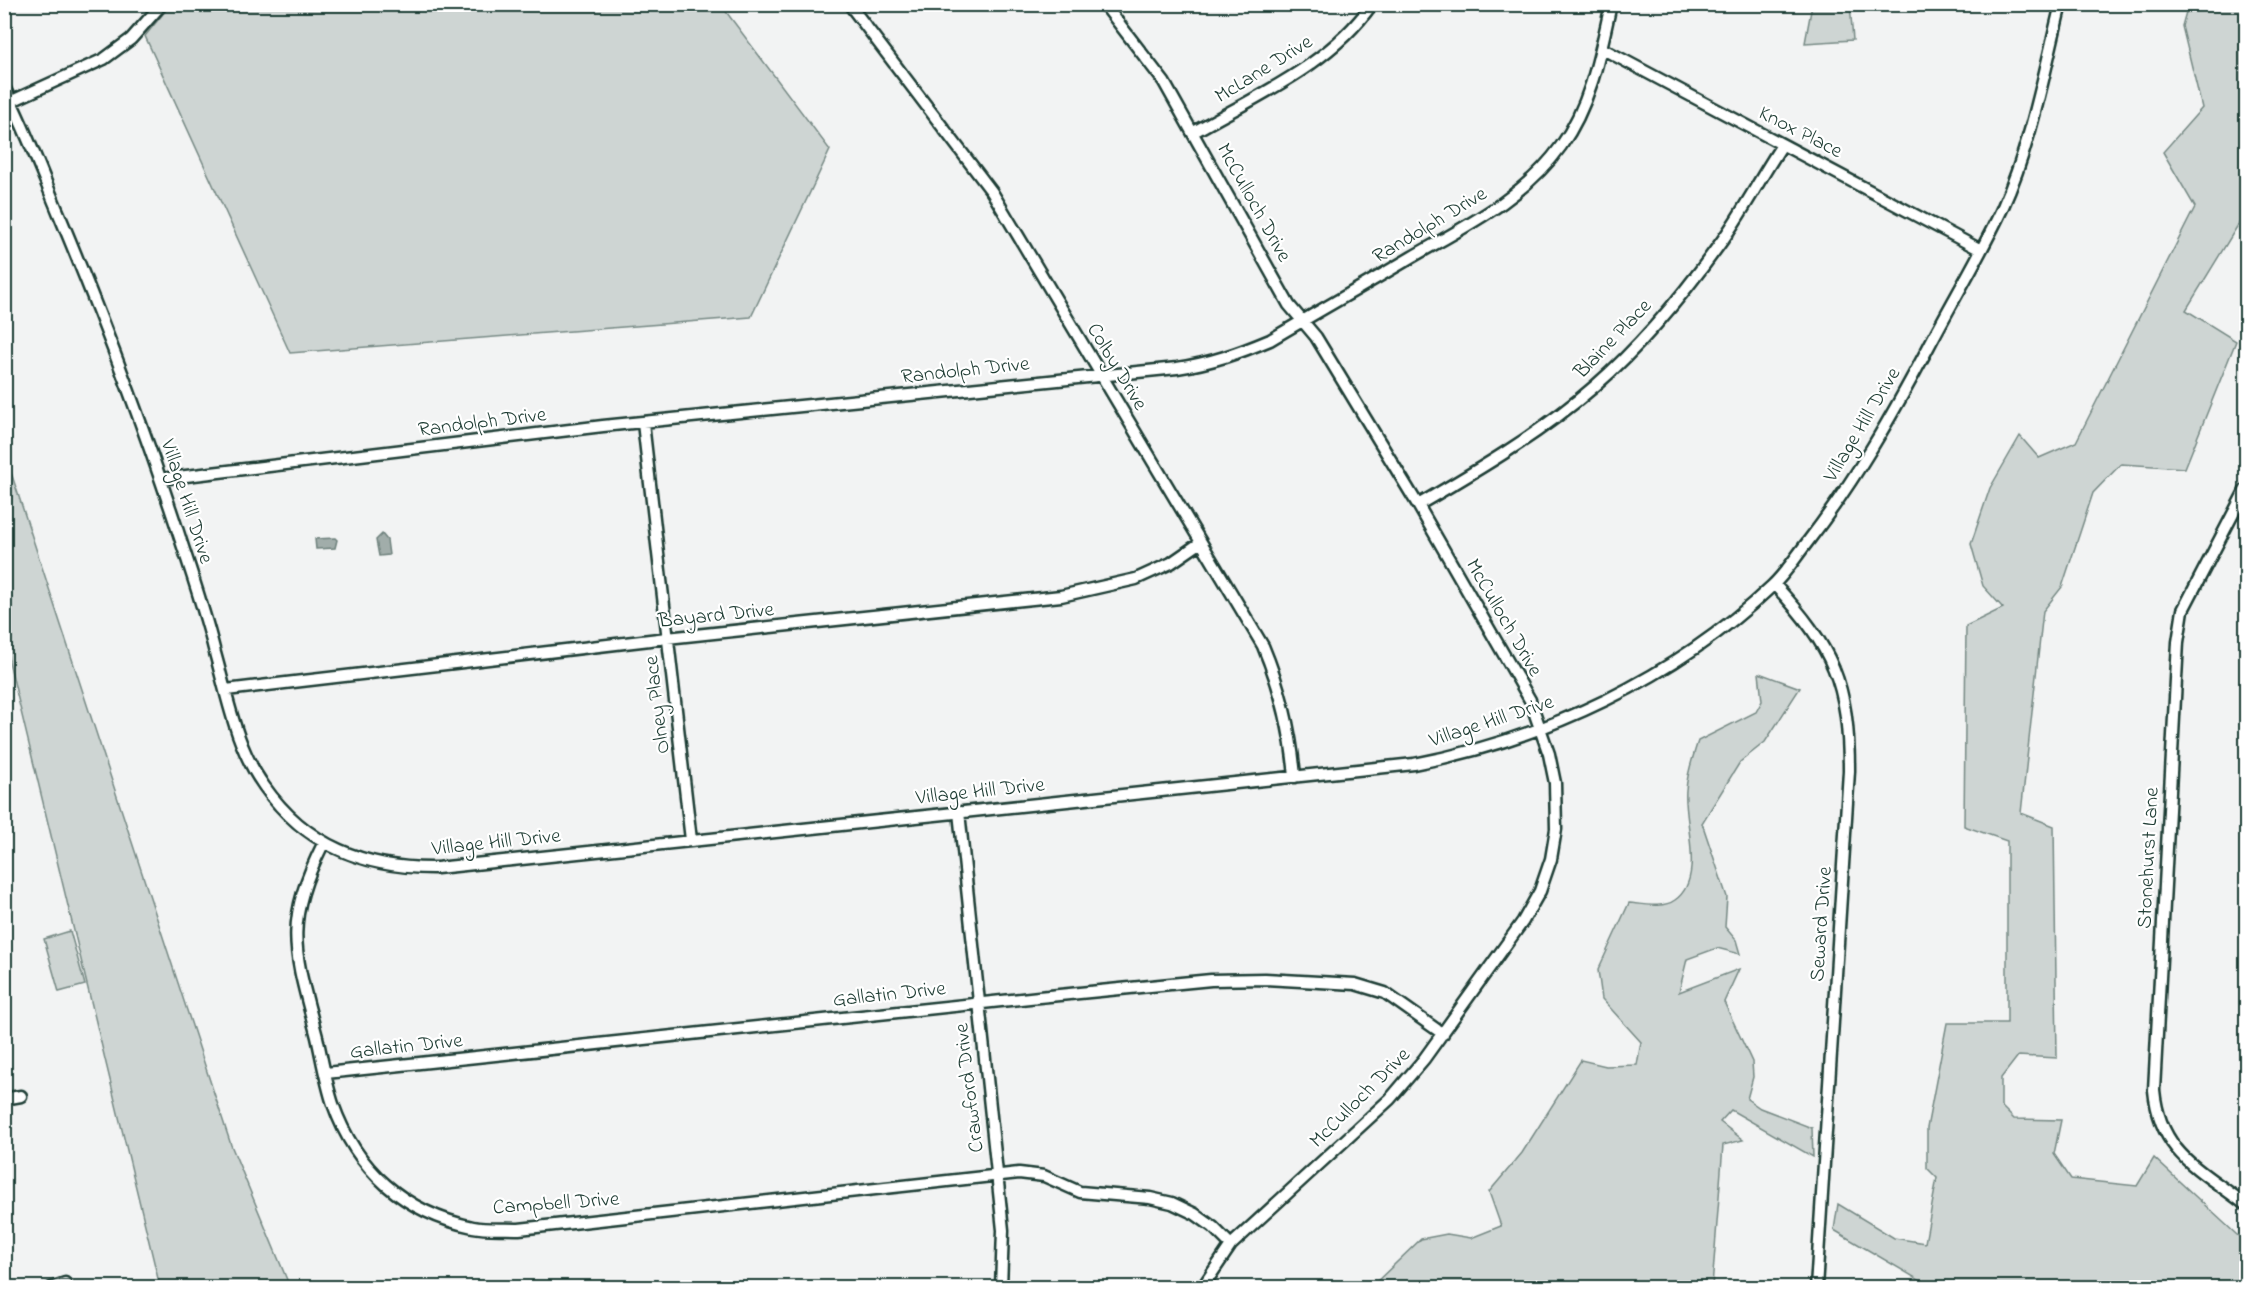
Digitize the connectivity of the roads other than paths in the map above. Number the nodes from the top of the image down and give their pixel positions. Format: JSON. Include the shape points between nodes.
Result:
{"nodes":[{"id":1,"x":162,"y":4,"type":"edge"},
{"id":2,"x":849,"y":4,"type":"edge"},
{"id":3,"x":1104,"y":4,"type":"edge"},
{"id":4,"x":1372,"y":4,"type":"edge"},
{"id":5,"x":1611,"y":4,"type":"edge"},
{"id":6,"x":2061,"y":4,"type":"edge"},
{"id":7,"x":1601,"y":48,"type":"junction"},
{"id":8,"x":4,"y":87,"type":"edge"},
{"id":9,"x":12,"y":101,"type":"junction"},
{"id":10,"x":1194,"y":132,"type":"junction"},
{"id":11,"x":1782,"y":145,"type":"junction"},
{"id":12,"x":1981,"y":250,"type":"junction"},
{"id":13,"x":1302,"y":321,"type":"junction"},
{"id":14,"x":1100,"y":374,"type":"junction"},
{"id":15,"x":643,"y":423,"type":"junction"},
{"id":16,"x":161,"y":479,"type":"junction"},
{"id":17,"x":2247,"y":489,"type":"edge"},
{"id":18,"x":1418,"y":505,"type":"junction"},
{"id":19,"x":1200,"y":543,"type":"junction"},
{"id":20,"x":1774,"y":584,"type":"junction"},
{"id":21,"x":667,"y":638,"type":"junction"},
{"id":22,"x":226,"y":690,"type":"junction"},
{"id":23,"x":1540,"y":728,"type":"junction"},
{"id":24,"x":1295,"y":777,"type":"junction"},
{"id":25,"x":959,"y":812,"type":"junction"},
{"id":26,"x":691,"y":840,"type":"junction"},
{"id":27,"x":323,"y":844,"type":"junction"},
{"id":28,"x":977,"y":1003,"type":"junction"},
{"id":29,"x":1443,"y":1034,"type":"junction"},
{"id":30,"x":326,"y":1073,"type":"junction"},
{"id":31,"x":21,"y":1096,"type":"dead end"},
{"id":32,"x":4,"y":1099,"type":"edge"},
{"id":33,"x":998,"y":1177,"type":"junction"},
{"id":34,"x":2247,"y":1205,"type":"edge"},
{"id":35,"x":1231,"y":1245,"type":"junction"},
{"id":36,"x":65,"y":1283,"type":"dead end"},
{"id":37,"x":51,"y":1287,"type":"edge"},
{"id":38,"x":1001,"y":1287,"type":"edge"},
{"id":39,"x":1202,"y":1287,"type":"edge"},
{"id":40,"x":1816,"y":1287,"type":"edge"}],
"edges":[{"from":1,"to":9,"type":"street","via":[[130,39],[104,59]]},
{"from":2,"to":14,"type":"street","name":"Colby Drive","via":[[992,192]]},
{"from":3,"to":10,"type":"street","name":"McCulloch Drive","via":[[1164,82]]},
{"from":4,"to":10,"type":"street","name":"McLane Drive","via":[[1336,45],[1309,65]]},
{"from":5,"to":7,"type":"street","name":"Randolph Drive"},
{"from":6,"to":12,"type":"street","name":"Village Hill Drive","via":[[2021,156],[2003,207]]},
{"from":7,"to":11,"type":"street","name":"Knox Place"},
{"from":7,"to":13,"type":"street","name":"Randolph Drive","via":[[1595,78],[1582,110],[1562,145],[1538,174],[1489,212]]},
{"from":8,"to":9,"type":"street","name":"Village Hill Drive"},
{"from":9,"to":16,"type":"street","name":"Village Hill Drive","via":[[82,269]]},
{"from":10,"to":13,"type":"street","name":"McCulloch Drive","via":[[1284,296]]},
{"from":11,"to":12,"type":"street","name":"Knox Place"},
{"from":11,"to":18,"type":"street","name":"Blaine Place","via":[[1689,284],[1597,385],[1513,449]]},
{"from":12,"to":20,"type":"street","name":"Village Hill Drive","via":[[1884,433],[1820,526]]},
{"from":13,"to":14,"type":"street","name":"Randolph Drive","via":[[1253,347],[1208,363]]},
{"from":13,"to":18,"type":"street","name":"McCulloch Drive","via":[[1316,337]]},
{"from":14,"to":15,"type":"street","name":"Randolph Drive"},
{"from":14,"to":19,"type":"street","name":"Colby Drive"},
{"from":15,"to":16,"type":"street","name":"Randolph Drive"},
{"from":15,"to":21,"type":"street","name":"Olney Place"},
{"from":16,"to":22,"type":"street","name":"Village Hill Drive"},
{"from":17,"to":34,"type":"street","name":"Stonehurst Lane","via":[[2183,610],[2178,642],[2154,1090],[2156,1114],[2176,1150]]},
{"from":18,"to":23,"type":"street","name":"McCulloch Drive","via":[[1530,699]]},
{"from":19,"to":21,"type":"street","name":"Bayard Drive","via":[[1171,563],[1136,579],[1072,594]]},
{"from":19,"to":24,"type":"street","name":"Colby Drive","via":[[1263,645],[1276,676],[1292,739]]},
{"from":20,"to":23,"type":"street","name":"Village Hill Drive","via":[[1716,634],[1668,668]]},
{"from":20,"to":40,"type":"street","name":"Seward Drive","via":[[1807,620],[1828,653],[1849,727]]},
{"from":21,"to":22,"type":"street","name":"Bayard Drive"},
{"from":21,"to":26,"type":"street","name":"Olney Place"},
{"from":22,"to":27,"type":"street","name":"Village Hill Drive","via":[[248,763],[283,809]]},
{"from":23,"to":24,"type":"street","name":"Village Hill Drive","via":[[1459,756]]},
{"from":23,"to":29,"type":"street","name":"McCulloch Drive","via":[[1555,783],[1556,828],[1551,859],[1540,891],[1523,921]]},
{"from":24,"to":25,"type":"street","name":"Village Hill Drive"},
{"from":25,"to":26,"type":"street","name":"Village Hill Drive"},
{"from":25,"to":28,"type":"street","name":"Crawford Drive"},
{"from":26,"to":27,"type":"street","name":"Village Hill Drive","via":[[437,868],[381,863]]},
{"from":27,"to":30,"type":"street","name":"Campbell Drive","via":[[301,896],[295,923],[301,980]]},
{"from":28,"to":29,"type":"street","name":"Gallatin Drive","via":[[1211,980],[1343,983],[1385,993]]},
{"from":28,"to":30,"type":"street","name":"Gallatin Drive"},
{"from":28,"to":33,"type":"street","name":"Crawford Drive"},
{"from":29,"to":35,"type":"street","name":"McCulloch Drive","via":[[1390,1099]]},
{"from":30,"to":33,"type":"street","name":"Campbell Drive","via":[[346,1135],[381,1183],[405,1202],[433,1216],[475,1227],[519,1229]]},
{"from":31,"to":32,"type":"street"},
{"from":33,"to":35,"type":"street","name":"Campbell Drive","via":[[1019,1173],[1044,1176],[1080,1192],[1172,1203],[1195,1214]]},
{"from":33,"to":38,"type":"street","name":"Crawford Drive","via":[[1003,1230]]},
{"from":35,"to":39,"type":"street","name":"McCulloch Drive"},
{"from":36,"to":37,"type":"street"}]}
